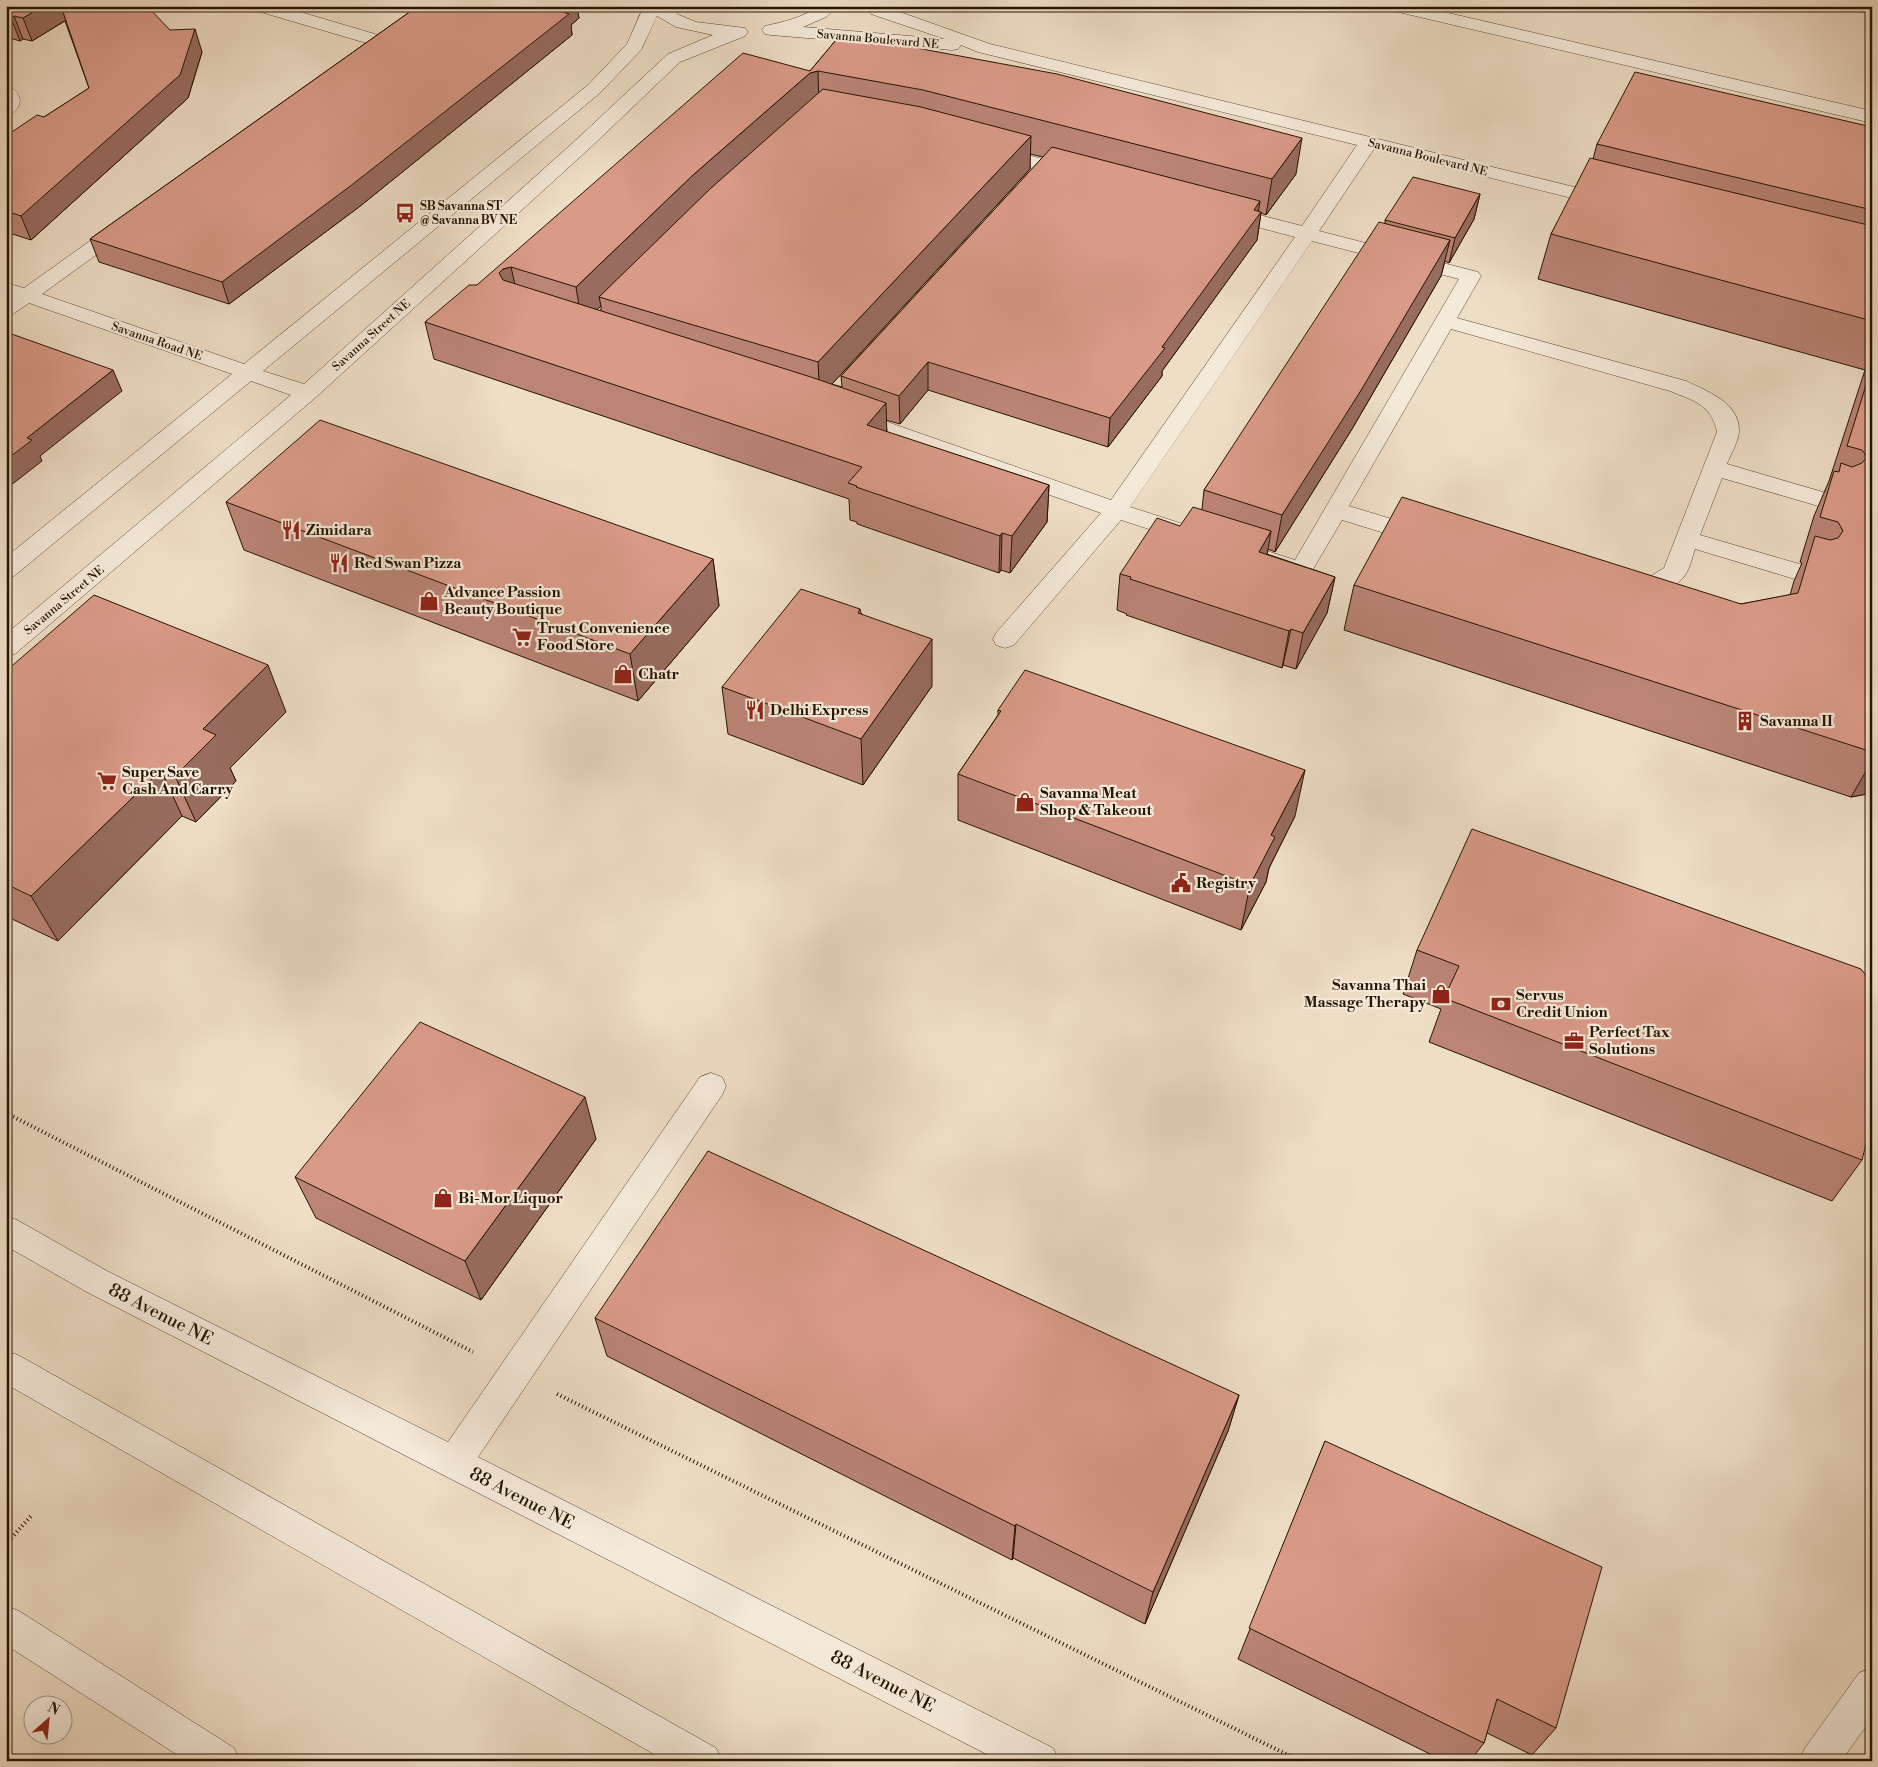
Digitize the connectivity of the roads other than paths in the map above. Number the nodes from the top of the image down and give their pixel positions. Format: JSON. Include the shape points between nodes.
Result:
{"nodes":[{"id":1,"x":260,"y":6,"type":"edge"},
{"id":2,"x":653,"y":6,"type":"edge"},
{"id":3,"x":658,"y":6,"type":"edge"},
{"id":4,"x":830,"y":6,"type":"edge"},
{"id":5,"x":873,"y":6,"type":"edge"},
{"id":6,"x":1394,"y":6,"type":"edge"},
{"id":7,"x":1858,"y":6,"type":"edge"},
{"id":8,"x":1872,"y":9,"type":"edge"},
{"id":9,"x":396,"y":30,"type":"edge"},
{"id":10,"x":771,"y":30,"type":"junction"},
{"id":11,"x":739,"y":32,"type":"junction"},
{"id":12,"x":380,"y":41,"type":"junction"},
{"id":13,"x":984,"y":48,"type":"junction"},
{"id":14,"x":364,"y":53,"type":"edge"},
{"id":15,"x":6,"y":91,"type":"edge"},
{"id":16,"x":6,"y":110,"type":"edge"},
{"id":17,"x":1872,"y":117,"type":"edge"},
{"id":18,"x":1369,"y":142,"type":"junction"},
{"id":19,"x":1630,"y":207,"type":"edge"},
{"id":20,"x":139,"y":214,"type":"edge"},
{"id":21,"x":1308,"y":233,"type":"junction"},
{"id":22,"x":6,"y":288,"type":"edge"},
{"id":23,"x":27,"y":295,"type":"junction"},
{"id":24,"x":6,"y":310,"type":"edge"},
{"id":25,"x":1445,"y":321,"type":"junction"},
{"id":26,"x":247,"y":372,"type":"junction"},
{"id":27,"x":307,"y":393,"type":"junction"},
{"id":28,"x":1714,"y":468,"type":"junction"},
{"id":29,"x":1832,"y":502,"type":"edge"},
{"id":30,"x":1116,"y":510,"type":"junction"},
{"id":31,"x":1336,"y":510,"type":"junction"},
{"id":32,"x":1687,"y":538,"type":"junction"},
{"id":33,"x":1440,"y":542,"type":"edge"},
{"id":34,"x":6,"y":570,"type":"edge"},
{"id":35,"x":1808,"y":574,"type":"edge"},
{"id":36,"x":1610,"y":591,"type":"edge"},
{"id":37,"x":1005,"y":640,"type":"dead end"},
{"id":38,"x":6,"y":648,"type":"edge"},
{"id":39,"x":711,"y":1086,"type":"dead end"},
{"id":40,"x":6,"y":1230,"type":"edge"},
{"id":41,"x":6,"y":1366,"type":"edge"},
{"id":42,"x":454,"y":1463,"type":"junction"},
{"id":43,"x":6,"y":1624,"type":"edge"},
{"id":44,"x":1872,"y":1686,"type":"edge"},
{"id":45,"x":221,"y":1761,"type":"edge"},
{"id":46,"x":703,"y":1761,"type":"edge"},
{"id":47,"x":1040,"y":1761,"type":"edge"},
{"id":48,"x":1818,"y":1761,"type":"edge"}],
"edges":[{"from":1,"to":12,"type":"street"},
{"from":2,"to":26,"type":"street","via":[[636,46],[594,89]]},
{"from":3,"to":11,"type":"street","via":[[681,22],[708,30]]},
{"from":4,"to":10,"type":"street","via":[[800,23]]},
{"from":5,"to":13,"type":"street","name":"Savanna Boulevard NE"},
{"from":6,"to":17,"type":"street"},
{"from":7,"to":8,"type":"street"},
{"from":9,"to":12,"type":"street"},
{"from":10,"to":11,"type":"street"},
{"from":10,"to":13,"type":"street","name":"Savanna Boulevard NE"},
{"from":11,"to":27,"type":"street","name":"Savanna Street NE","via":[[674,58]]},
{"from":12,"to":14,"type":"street"},
{"from":13,"to":18,"type":"street","name":"Savanna Boulevard NE"},
{"from":15,"to":16,"type":"street","via":[[9,92],[10,108]]},
{"from":18,"to":19,"type":"street","name":"Savanna Boulevard NE"},
{"from":18,"to":21,"type":"street"},
{"from":20,"to":23,"type":"street"},
{"from":21,"to":25,"type":"street","via":[[1471,276]]},
{"from":21,"to":30,"type":"street"},
{"from":21,"to":30,"type":"street","via":[[1040,172],[923,134],[820,114],[578,331],[831,401]]},
{"from":22,"to":23,"type":"street","name":"Savanna Road NE"},
{"from":23,"to":24,"type":"street"},
{"from":23,"to":26,"type":"street","name":"Savanna Road NE"},
{"from":25,"to":28,"type":"street","via":[[1678,386],[1708,399],[1724,415],[1728,432]]},
{"from":25,"to":31,"type":"street"},
{"from":26,"to":27,"type":"street","name":"Savanna Road NE"},
{"from":26,"to":34,"type":"street"},
{"from":27,"to":38,"type":"street","name":"Savanna Street NE"},
{"from":28,"to":29,"type":"street"},
{"from":28,"to":32,"type":"street"},
{"from":30,"to":31,"type":"street","via":[[1301,570]]},
{"from":30,"to":37,"type":"street"},
{"from":31,"to":33,"type":"street"},
{"from":32,"to":35,"type":"street"},
{"from":32,"to":36,"type":"street","via":[[1674,573],[1650,587],[1626,592]]},
{"from":39,"to":42,"type":"street"},
{"from":40,"to":42,"type":"street","name":"88 Avenue NE","via":[[96,1281]]},
{"from":41,"to":46,"type":"street"},
{"from":42,"to":47,"type":"street","name":"88 Avenue NE"},
{"from":43,"to":45,"type":"street"},
{"from":44,"to":48,"type":"street"}]}
